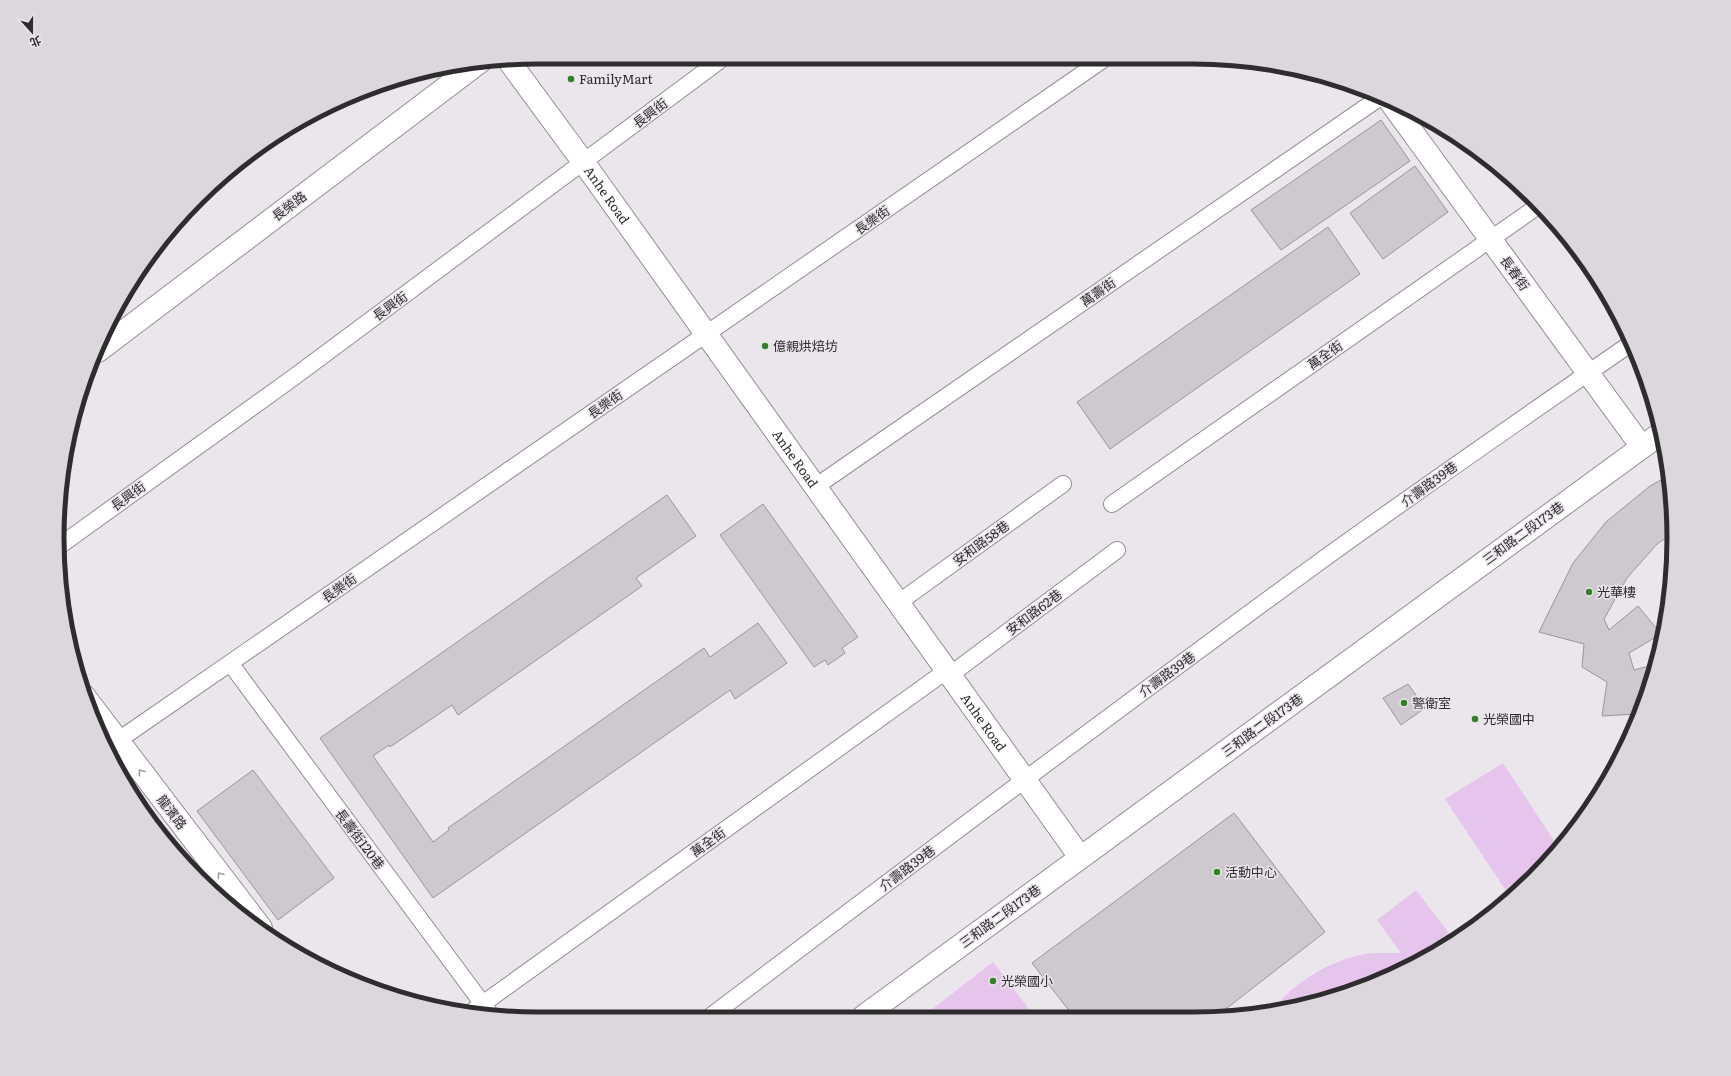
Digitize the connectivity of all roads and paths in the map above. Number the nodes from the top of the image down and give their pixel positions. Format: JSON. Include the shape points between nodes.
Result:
{"nodes":[{"id":1,"x":715,"y":64,"type":"edge"},
{"id":2,"x":1097,"y":64,"type":"edge"},
{"id":3,"x":511,"y":65,"type":"edge"},
{"id":4,"x":469,"y":69,"type":"edge"},
{"id":5,"x":1375,"y":101,"type":"edge"},
{"id":6,"x":1395,"y":109,"type":"edge"},
{"id":7,"x":584,"y":163,"type":"junction"},
{"id":8,"x":1534,"y":209,"type":"edge"},
{"id":9,"x":1490,"y":239,"type":"junction"},
{"id":10,"x":705,"y":335,"type":"junction"},
{"id":11,"x":105,"y":346,"type":"edge"},
{"id":12,"x":1626,"y":347,"type":"edge"},
{"id":13,"x":1588,"y":373,"type":"junction"},
{"id":14,"x":1656,"y":437,"type":"edge"},
{"id":15,"x":1642,"y":447,"type":"junction"},
{"id":16,"x":1063,"y":484,"type":"dead end"},
{"id":17,"x":814,"y":487,"type":"junction"},
{"id":18,"x":1112,"y":504,"type":"dead end"},
{"id":19,"x":64,"y":543,"type":"edge"},
{"id":20,"x":1117,"y":550,"type":"dead end"},
{"id":21,"x":898,"y":603,"type":"junction"},
{"id":22,"x":230,"y":663,"type":"junction"},
{"id":23,"x":948,"y":673,"type":"junction"},
{"id":24,"x":104,"y":728,"type":"edge"},
{"id":25,"x":114,"y":744,"type":"edge"},
{"id":26,"x":1024,"y":779,"type":"junction"},
{"id":27,"x":1080,"y":857,"type":"junction"},
{"id":28,"x":249,"y":914,"type":"edge"},
{"id":29,"x":479,"y":1008,"type":"edge"},
{"id":30,"x":484,"y":1009,"type":"edge"},
{"id":31,"x":716,"y":1012,"type":"edge"},
{"id":32,"x":869,"y":1012,"type":"edge"}],
"edges":[{"from":1,"to":7,"type":"lane","name":"長興街"},
{"from":2,"to":10,"type":"lane","name":"長樂街"},
{"from":3,"to":7,"type":"street","name":"Anhe Road"},
{"from":4,"to":11,"type":"street","name":"長榮路"},
{"from":5,"to":17,"type":"lane","name":"萬壽街"},
{"from":6,"to":9,"type":"street","name":"長春街"},
{"from":7,"to":10,"type":"street","name":"Anhe Road"},
{"from":7,"to":19,"type":"lane","name":"長興街"},
{"from":8,"to":9,"type":"lane","name":"萬全街"},
{"from":9,"to":13,"type":"street","name":"長春街"},
{"from":9,"to":18,"type":"lane","name":"萬全街"},
{"from":10,"to":17,"type":"street","name":"Anhe Road"},
{"from":10,"to":22,"type":"lane","name":"長樂街"},
{"from":12,"to":13,"type":"lane","name":"介壽路39巷"},
{"from":13,"to":15,"type":"street","name":"長春街"},
{"from":13,"to":26,"type":"lane","name":"介壽路39巷","via":[[1308,570]]},
{"from":14,"to":15,"type":"street","name":"三和路二段173巷"},
{"from":15,"to":27,"type":"street","name":"三和路二段173巷"},
{"from":16,"to":21,"type":"lane","name":"安和路58巷"},
{"from":17,"to":21,"type":"street","name":"Anhe Road"},
{"from":20,"to":23,"type":"lane","name":"安和路62巷"},
{"from":21,"to":23,"type":"street","name":"Anhe Road"},
{"from":22,"to":25,"type":"lane","name":"長樂街"},
{"from":22,"to":29,"type":"lane","name":"長壽街120巷"},
{"from":23,"to":26,"type":"street","name":"Anhe Road"},
{"from":23,"to":30,"type":"lane","name":"萬全街"},
{"from":24,"to":25,"type":"street","name":"龍濱路"},
{"from":28,"to":25,"type":"street","name":"龍濱路","one_way":true},
{"from":26,"to":27,"type":"street","name":"Anhe Road"},
{"from":26,"to":31,"type":"lane","name":"介壽路39巷"},
{"from":27,"to":32,"type":"street","name":"三和路二段173巷"}]}
